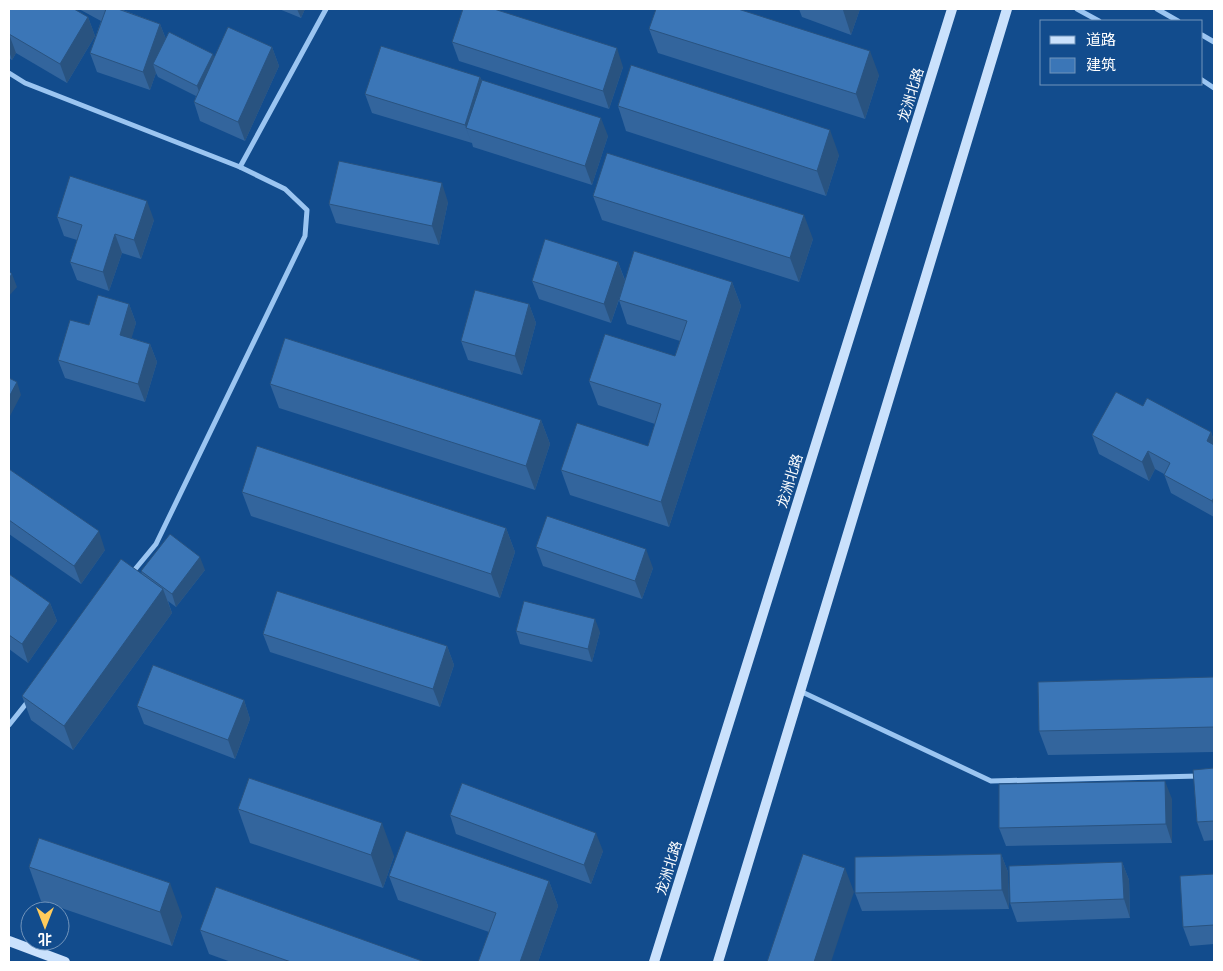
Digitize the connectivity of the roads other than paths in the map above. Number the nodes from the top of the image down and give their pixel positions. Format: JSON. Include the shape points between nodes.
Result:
{"nodes":[{"id":1,"x":326,"y":9,"type":"edge"},
{"id":2,"x":952,"y":9,"type":"edge"},
{"id":3,"x":1007,"y":9,"type":"edge"},
{"id":4,"x":1077,"y":9,"type":"edge"},
{"id":5,"x":1157,"y":9,"type":"edge"},
{"id":6,"x":1097,"y":20,"type":"edge"},
{"id":7,"x":1176,"y":20,"type":"edge"},
{"id":8,"x":1203,"y":36,"type":"edge"},
{"id":9,"x":1214,"y":42,"type":"edge"},
{"id":10,"x":9,"y":73,"type":"edge"},
{"id":11,"x":1203,"y":81,"type":"edge"},
{"id":12,"x":1214,"y":88,"type":"edge"},
{"id":13,"x":240,"y":166,"type":"junction"},
{"id":14,"x":125,"y":582,"type":"edge"},
{"id":15,"x":800,"y":691,"type":"junction"},
{"id":16,"x":33,"y":694,"type":"edge"},
{"id":17,"x":9,"y":725,"type":"edge"},
{"id":18,"x":1204,"y":776,"type":"edge"},
{"id":19,"x":9,"y":941,"type":"edge"},
{"id":20,"x":65,"y":962,"type":"edge"},
{"id":21,"x":654,"y":962,"type":"edge"},
{"id":22,"x":718,"y":962,"type":"edge"}],
"edges":[{"from":1,"to":13,"type":"street"},
{"from":2,"to":21,"type":"main road","name":"龙洲北路"},
{"from":3,"to":15,"type":"main road"},
{"from":4,"to":6,"type":"street"},
{"from":5,"to":7,"type":"street"},
{"from":8,"to":9,"type":"street"},
{"from":10,"to":13,"type":"street","via":[[25,83]]},
{"from":11,"to":12,"type":"street"},
{"from":13,"to":14,"type":"street","via":[[285,189],[307,210],[305,236],[156,544]]},
{"from":15,"to":18,"type":"street","via":[[991,782]]},
{"from":15,"to":22,"type":"main road"},
{"from":16,"to":17,"type":"street"},
{"from":19,"to":20,"type":"main road"}]}
